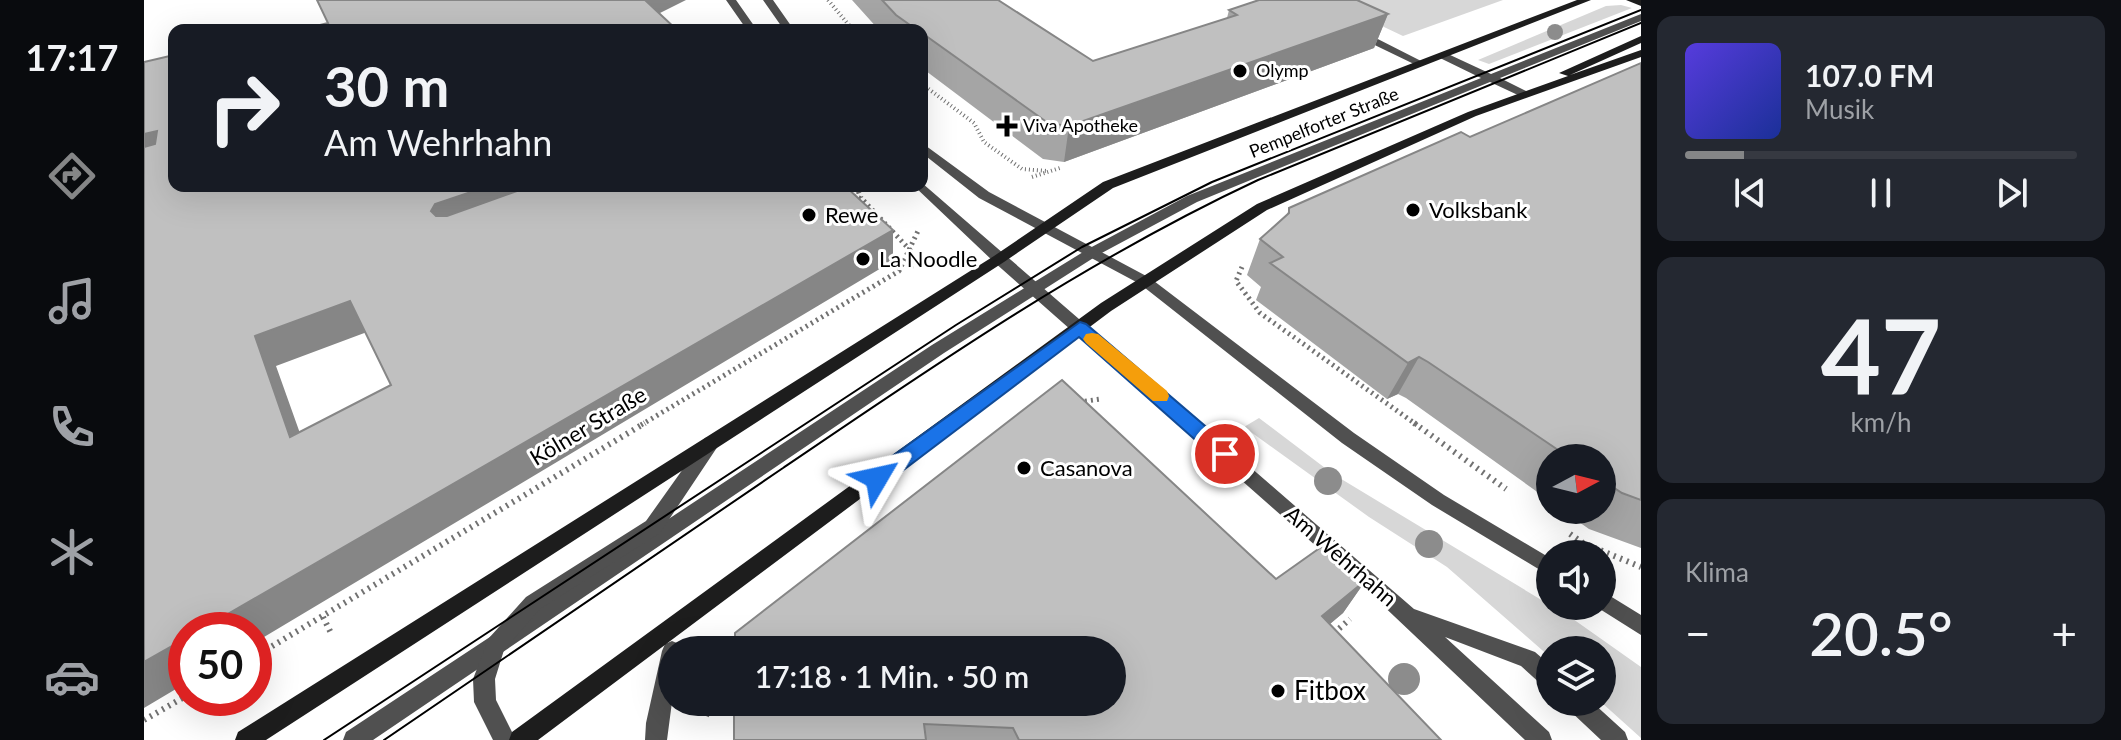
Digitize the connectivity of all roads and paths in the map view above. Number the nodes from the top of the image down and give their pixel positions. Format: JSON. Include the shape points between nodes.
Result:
{"nodes":[{"id":1,"x":731,"y":0,"type":"edge"},
{"id":2,"x":768,"y":0,"type":"edge"},
{"id":3,"x":828,"y":0,"type":"edge"},
{"id":4,"x":1586,"y":0,"type":"edge"},
{"id":5,"x":1631,"y":0,"type":"edge"},
{"id":6,"x":1641,"y":3,"type":"edge"},
{"id":7,"x":1641,"y":17,"type":"edge"},
{"id":8,"x":748,"y":24,"type":"edge"},
{"id":9,"x":785,"y":24,"type":"edge"},
{"id":10,"x":848,"y":24,"type":"edge"},
{"id":11,"x":1354,"y":31,"type":"edge"},
{"id":12,"x":1641,"y":39,"type":"edge"},
{"id":13,"x":1641,"y":53,"type":"edge"},
{"id":14,"x":1444,"y":56,"type":"junction"},
{"id":15,"x":1420,"y":63,"type":"junction"},
{"id":16,"x":1488,"y":77,"type":"junction"},
{"id":17,"x":1544,"y":87,"type":"junction"},
{"id":18,"x":928,"y":88,"type":"edge"},
{"id":19,"x":1524,"y":94,"type":"junction"},
{"id":20,"x":928,"y":152,"type":"edge"},
{"id":21,"x":1061,"y":171,"type":"dead end"},
{"id":22,"x":859,"y":192,"type":"edge"},
{"id":23,"x":926,"y":192,"type":"edge"},
{"id":24,"x":851,"y":195,"type":"edge"},
{"id":25,"x":862,"y":199,"type":"junction"},
{"id":26,"x":924,"y":218,"type":"dead end"},
{"id":27,"x":1046,"y":228,"type":"junction"},
{"id":28,"x":910,"y":250,"type":"junction"},
{"id":29,"x":1093,"y":252,"type":"junction"},
{"id":30,"x":1248,"y":254,"type":"dead end"},
{"id":31,"x":999,"y":259,"type":"junction"},
{"id":32,"x":912,"y":273,"type":"dead end"},
{"id":33,"x":1145,"y":281,"type":"junction"},
{"id":34,"x":1034,"y":288,"type":"junction"},
{"id":35,"x":1080,"y":328,"type":"junction"},
{"id":36,"x":1102,"y":399,"type":"dead end"},
{"id":37,"x":1073,"y":402,"type":"edge"},
{"id":38,"x":711,"y":443,"type":"junction"},
{"id":39,"x":1519,"y":499,"type":"dead end"},
{"id":40,"x":1557,"y":525,"type":"dead end"},
{"id":41,"x":1536,"y":560,"type":"edge"},
{"id":42,"x":1641,"y":567,"type":"edge"},
{"id":43,"x":1616,"y":609,"type":"edge"},
{"id":44,"x":1407,"y":614,"type":"junction"},
{"id":45,"x":323,"y":617,"type":"junction"},
{"id":46,"x":1351,"y":618,"type":"edge"},
{"id":47,"x":678,"y":624,"type":"junction"},
{"id":48,"x":1641,"y":626,"type":"edge"},
{"id":49,"x":675,"y":636,"type":"edge"},
{"id":50,"x":1329,"y":638,"type":"edge"},
{"id":51,"x":335,"y":640,"type":"dead end"},
{"id":52,"x":496,"y":645,"type":"junction"},
{"id":53,"x":272,"y":647,"type":"edge"},
{"id":54,"x":1536,"y":666,"type":"edge"},
{"id":55,"x":168,"y":706,"type":"edge"},
{"id":56,"x":658,"y":716,"type":"edge"},
{"id":57,"x":1591,"y":716,"type":"edge"},
{"id":58,"x":144,"y":720,"type":"edge"},
{"id":59,"x":246,"y":740,"type":"edge"},
{"id":60,"x":354,"y":740,"type":"edge"},
{"id":61,"x":505,"y":740,"type":"edge"},
{"id":62,"x":520,"y":740,"type":"edge"},
{"id":63,"x":656,"y":740,"type":"edge"},
{"id":64,"x":1541,"y":740,"type":"edge"},
{"id":65,"x":1617,"y":740,"type":"edge"}],
"edges":[{"from":1,"to":8,"type":"street"},
{"from":2,"to":9,"type":"street"},
{"from":3,"to":10,"type":"path"},
{"from":4,"to":14,"type":"main road","name":"Pempelforter Straße"},
{"from":5,"to":6,"type":"main road"},
{"from":7,"to":16,"type":"street","name":"Pempelforter Straße"},
{"from":11,"to":15,"type":"street"},
{"from":12,"to":17,"type":"main road","via":[[1577,65]]},
{"from":13,"to":17,"type":"main road"},
{"from":14,"to":15,"type":"main road","name":"Pempelforter Straße"},
{"from":14,"to":16,"type":"street"},
{"from":15,"to":27,"type":"main road","name":"Pempelforter Straße","via":[[1108,185]]},
{"from":16,"to":19,"type":"street"},
{"from":16,"to":29,"type":"street","name":"Pempelforter Straße","via":[[1192,199]]},
{"from":17,"to":19,"type":"main road"},
{"from":18,"to":21,"type":"path","via":[[974,123],[984,142],[1022,169]]},
{"from":19,"to":33,"type":"main road","via":[[1262,207]]},
{"from":20,"to":27,"type":"street","via":[[984,195]]},
{"from":22,"to":25,"type":"path"},
{"from":23,"to":31,"type":"street","name":"Am Wehrhahn"},
{"from":24,"to":25,"type":"path"},
{"from":25,"to":28,"type":"path"},
{"from":26,"to":28,"type":"path","name":"Kölner Straße"},
{"from":27,"to":29,"type":"street"},
{"from":27,"to":31,"type":"main road","name":"Pempelforter Straße"},
{"from":28,"to":32,"type":"path"},
{"from":28,"to":45,"type":"path","name":"Kölner Straße","via":[[899,271]]},
{"from":29,"to":33,"type":"street"},
{"from":29,"to":34,"type":"street","name":"Pempelforter Straße"},
{"from":30,"to":39,"type":"path","via":[[1236,281],[1260,313]]},
{"from":31,"to":34,"type":"street","name":"Am Wehrhahn"},
{"from":31,"to":38,"type":"main road"},
{"from":33,"to":35,"type":"main road"},
{"from":33,"to":41,"type":"street","via":[[1348,438]]},
{"from":34,"to":35,"type":"street","name":"Am Wehrhahn"},
{"from":34,"to":52,"type":"street","name":"Pempelforter Straße"},
{"from":35,"to":44,"type":"street","name":"Am Wehrhahn"},
{"from":35,"to":47,"type":"main road"},
{"from":36,"to":37,"type":"path"},
{"from":38,"to":52,"type":"street","via":[[653,527],[533,603]]},
{"from":38,"to":59,"type":"main road"},
{"from":40,"to":42,"type":"path","via":[[1583,543]]},
{"from":43,"to":48,"type":"street"},
{"from":44,"to":54,"type":"street"},
{"from":44,"to":64,"type":"street","name":"Am Wehrhahn"},
{"from":45,"to":51,"type":"path"},
{"from":45,"to":53,"type":"path","name":"Kölner Straße"},
{"from":46,"to":50,"type":"path"},
{"from":47,"to":49,"type":"street"},
{"from":47,"to":62,"type":"main road"},
{"from":52,"to":60,"type":"street"},
{"from":52,"to":61,"type":"street","via":[[484,679],[485,702]]},
{"from":55,"to":58,"type":"path"},
{"from":56,"to":63,"type":"street"},
{"from":57,"to":65,"type":"street"}]}
